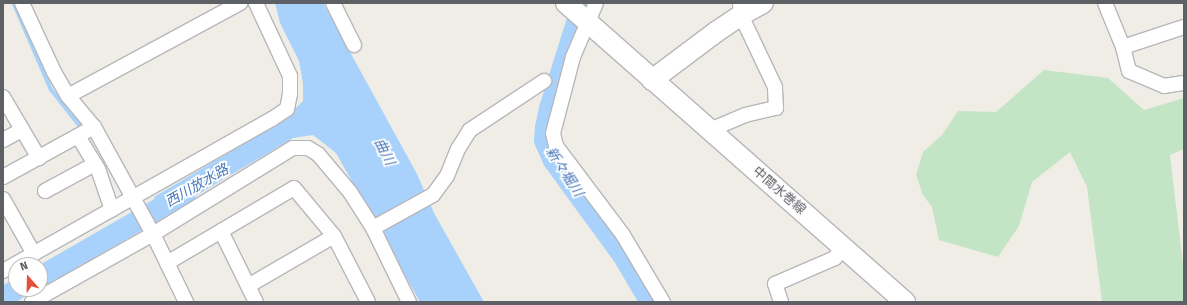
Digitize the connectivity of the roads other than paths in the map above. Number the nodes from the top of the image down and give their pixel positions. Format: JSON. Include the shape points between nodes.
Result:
{"nodes":[{"id":1,"x":22,"y":3,"type":"edge"},
{"id":2,"x":240,"y":3,"type":"edge"},
{"id":3,"x":256,"y":3,"type":"edge"},
{"id":4,"x":333,"y":3,"type":"edge"},
{"id":5,"x":566,"y":3,"type":"edge"},
{"id":6,"x":596,"y":3,"type":"edge"},
{"id":7,"x":763,"y":3,"type":"edge"},
{"id":8,"x":1105,"y":3,"type":"edge"},
{"id":9,"x":741,"y":9,"type":"edge"},
{"id":10,"x":588,"y":24,"type":"junction"},
{"id":11,"x":1184,"y":27,"type":"edge"},
{"id":12,"x":354,"y":45,"type":"dead end"},
{"id":13,"x":1123,"y":47,"type":"junction"},
{"id":14,"x":652,"y":80,"type":"junction"},
{"id":15,"x":544,"y":81,"type":"dead end"},
{"id":16,"x":1184,"y":83,"type":"edge"},
{"id":17,"x":68,"y":96,"type":"junction"},
{"id":18,"x":4,"y":101,"type":"edge"},
{"id":19,"x":94,"y":127,"type":"junction"},
{"id":20,"x":22,"y":130,"type":"junction"},
{"id":21,"x":710,"y":130,"type":"junction"},
{"id":22,"x":78,"y":136,"type":"junction"},
{"id":23,"x":3,"y":140,"type":"edge"},
{"id":24,"x":39,"y":158,"type":"junction"},
{"id":25,"x":95,"y":164,"type":"junction"},
{"id":26,"x":3,"y":177,"type":"edge"},
{"id":27,"x":45,"y":191,"type":"dead end"},
{"id":28,"x":3,"y":200,"type":"edge"},
{"id":29,"x":136,"y":202,"type":"junction"},
{"id":30,"x":112,"y":210,"type":"junction"},
{"id":31,"x":373,"y":228,"type":"junction"},
{"id":32,"x":151,"y":231,"type":"junction"},
{"id":33,"x":221,"y":231,"type":"junction"},
{"id":34,"x":334,"y":236,"type":"junction"},
{"id":35,"x":842,"y":247,"type":"junction"},
{"id":36,"x":34,"y":254,"type":"junction"},
{"id":37,"x":166,"y":263,"type":"junction"},
{"id":38,"x":3,"y":271,"type":"edge"},
{"id":39,"x":248,"y":286,"type":"junction"},
{"id":40,"x":32,"y":302,"type":"edge"},
{"id":41,"x":186,"y":302,"type":"edge"},
{"id":42,"x":256,"y":302,"type":"edge"},
{"id":43,"x":368,"y":302,"type":"edge"},
{"id":44,"x":409,"y":302,"type":"edge"},
{"id":45,"x":663,"y":302,"type":"edge"},
{"id":46,"x":781,"y":302,"type":"edge"},
{"id":47,"x":905,"y":302,"type":"edge"}],
"edges":[{"from":1,"to":17,"type":"street"},
{"from":2,"to":17,"type":"street"},
{"from":3,"to":29,"type":"street","via":[[290,76],[287,109]]},
{"from":4,"to":12,"type":"street"},
{"from":5,"to":10,"type":"main road","name":"中間水巻線"},
{"from":6,"to":10,"type":"street"},
{"from":7,"to":9,"type":"main road"},
{"from":8,"to":13,"type":"street"},
{"from":9,"to":14,"type":"main road"},
{"from":9,"to":21,"type":"street","via":[[775,87],[776,108],[745,114]]},
{"from":10,"to":14,"type":"main road","name":"中間水巻線"},
{"from":10,"to":45,"type":"street","via":[[573,57],[555,123],[553,133],[556,146],[623,235]]},
{"from":11,"to":13,"type":"street"},
{"from":13,"to":16,"type":"street","via":[[1129,71],[1164,86]]},
{"from":14,"to":21,"type":"main road","name":"中間水巻線"},
{"from":15,"to":31,"type":"street","via":[[470,130],[458,149],[447,176],[433,195]]},
{"from":17,"to":19,"type":"street"},
{"from":18,"to":20,"type":"street"},
{"from":19,"to":22,"type":"street"},
{"from":19,"to":29,"type":"street"},
{"from":20,"to":23,"type":"street"},
{"from":20,"to":24,"type":"street"},
{"from":21,"to":35,"type":"main road","name":"中間水巻線"},
{"from":22,"to":24,"type":"street"},
{"from":22,"to":25,"type":"street"},
{"from":24,"to":26,"type":"street"},
{"from":25,"to":27,"type":"street"},
{"from":25,"to":30,"type":"street"},
{"from":28,"to":36,"type":"street"},
{"from":29,"to":30,"type":"street"},
{"from":29,"to":32,"type":"street"},
{"from":30,"to":36,"type":"street"},
{"from":31,"to":32,"type":"street","via":[[350,192],[318,154],[308,148],[293,148]]},
{"from":31,"to":44,"type":"street"},
{"from":32,"to":37,"type":"street"},
{"from":32,"to":40,"type":"street"},
{"from":33,"to":34,"type":"street","via":[[294,188]]},
{"from":33,"to":37,"type":"street"},
{"from":33,"to":39,"type":"street"},
{"from":34,"to":39,"type":"street"},
{"from":34,"to":43,"type":"street"},
{"from":35,"to":46,"type":"street","via":[[835,258],[775,284]]},
{"from":35,"to":47,"type":"main road","name":"中間水巻線"},
{"from":36,"to":38,"type":"street"},
{"from":37,"to":41,"type":"street"},
{"from":39,"to":42,"type":"street"}]}
